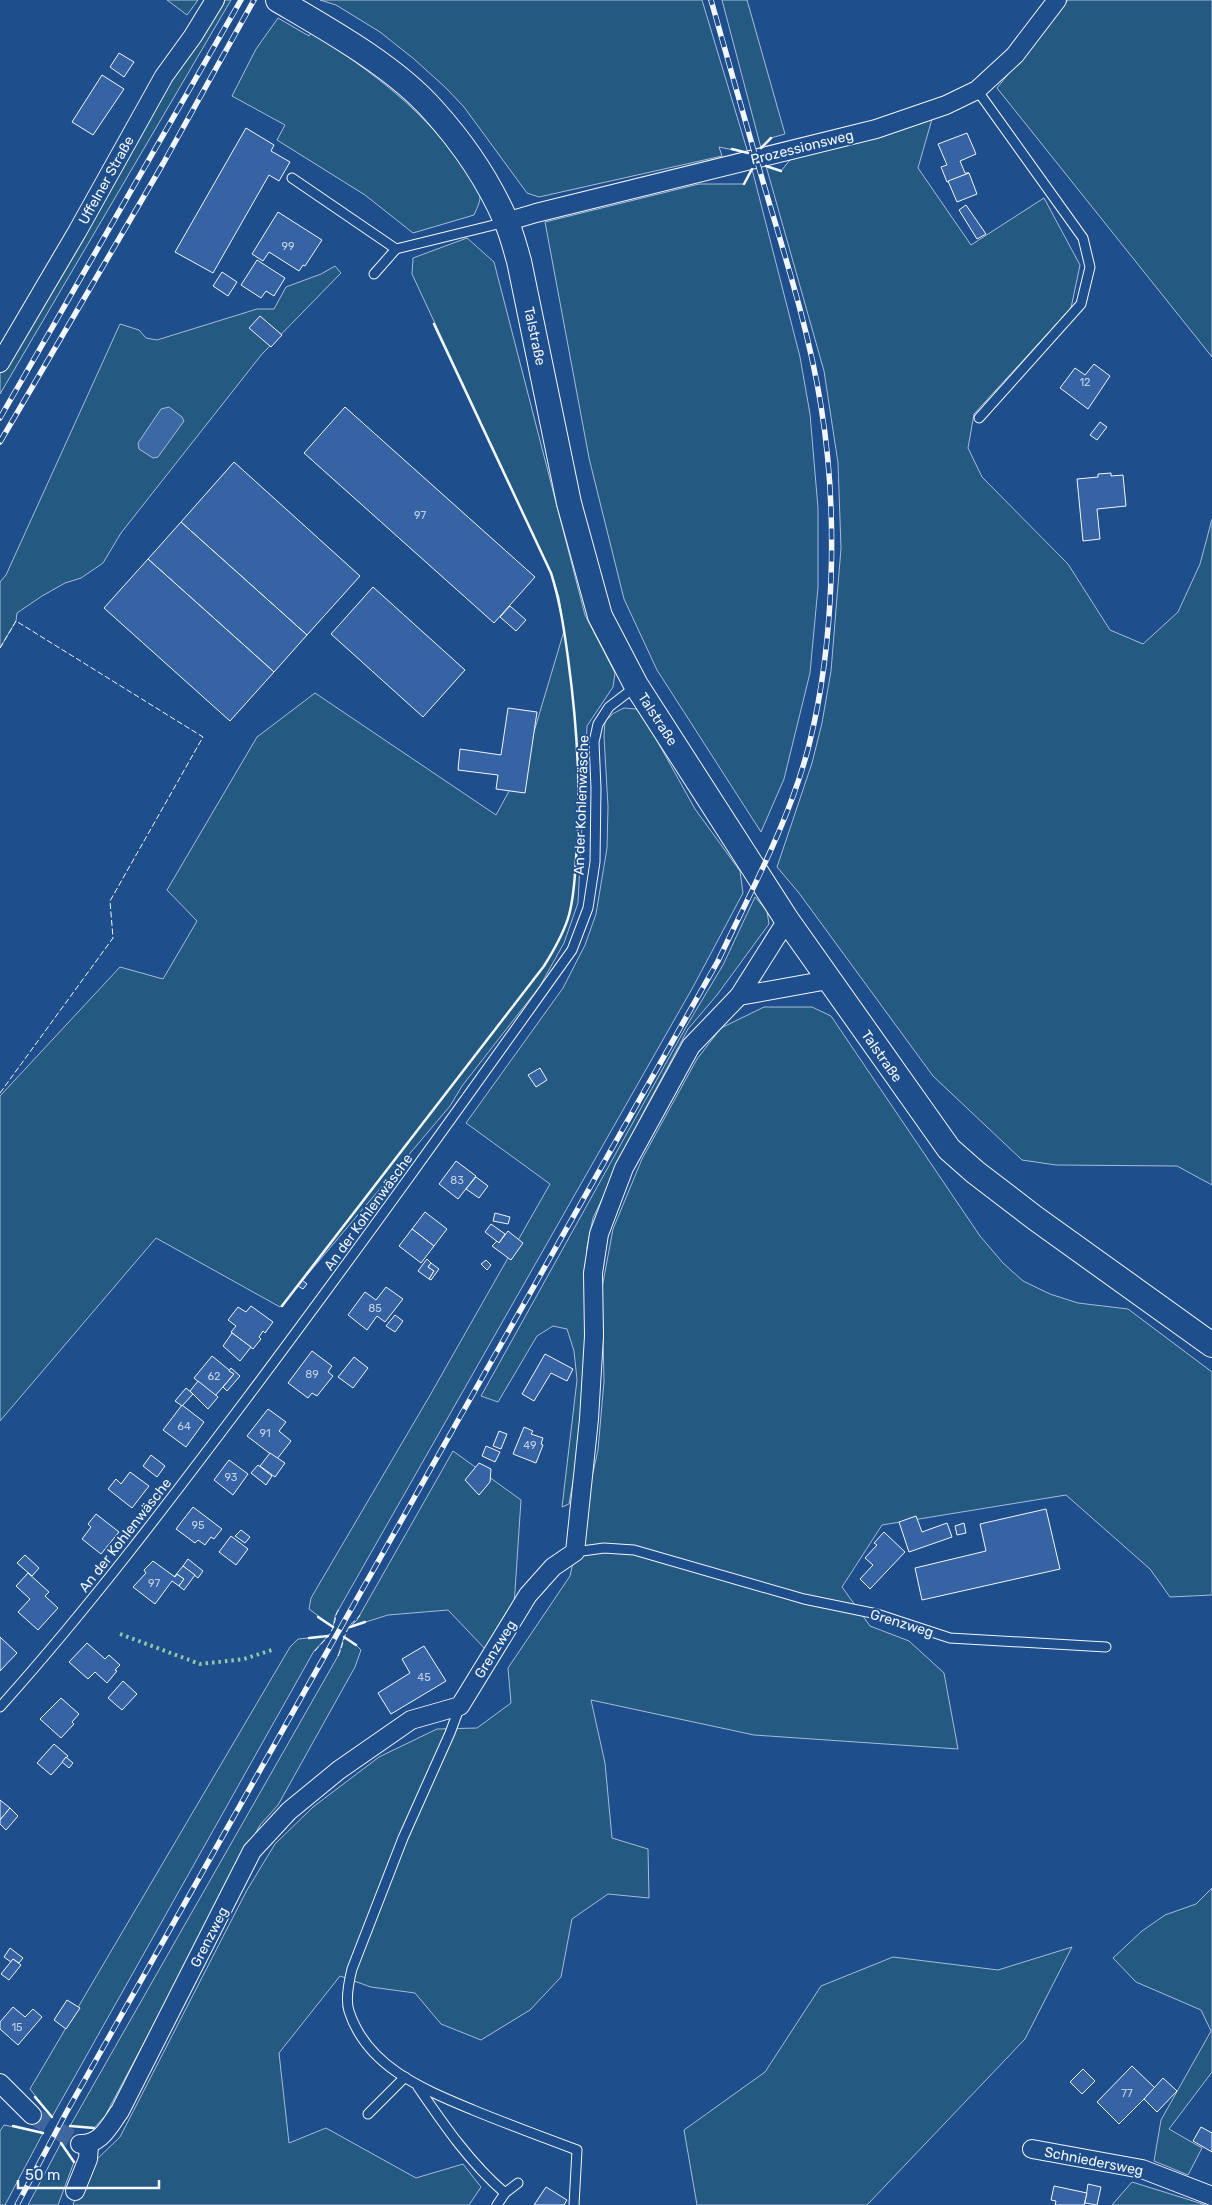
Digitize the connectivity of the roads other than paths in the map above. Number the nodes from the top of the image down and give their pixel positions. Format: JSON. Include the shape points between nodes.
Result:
{"nodes":[{"id":1,"x":215,"y":0,"type":"edge"},
{"id":2,"x":278,"y":0,"type":"edge"},
{"id":3,"x":1057,"y":0,"type":"edge"},
{"id":4,"x":977,"y":90,"type":"junction"},
{"id":5,"x":292,"y":178,"type":"dead end"},
{"id":6,"x":506,"y":222,"type":"junction"},
{"id":7,"x":396,"y":249,"type":"junction"},
{"id":8,"x":374,"y":274,"type":"dead end"},
{"id":9,"x":0,"y":363,"type":"edge"},
{"id":10,"x":979,"y":418,"type":"dead end"},
{"id":11,"x":636,"y":685,"type":"junction"},
{"id":12,"x":787,"y":920,"type":"junction"},
{"id":13,"x":828,"y":980,"type":"junction"},
{"id":14,"x":738,"y":996,"type":"junction"},
{"id":15,"x":1212,"y":1345,"type":"edge"},
{"id":16,"x":575,"y":1552,"type":"junction"},
{"id":17,"x":1106,"y":1646,"type":"dead end"},
{"id":18,"x":460,"y":1706,"type":"junction"},
{"id":19,"x":0,"y":1707,"type":"edge"},
{"id":20,"x":405,"y":2078,"type":"junction"},
{"id":21,"x":0,"y":2083,"type":"edge"},
{"id":22,"x":418,"y":2087,"type":"junction"},
{"id":23,"x":368,"y":2114,"type":"dead end"},
{"id":24,"x":32,"y":2115,"type":"tunnel mouth"},
{"id":25,"x":1032,"y":2149,"type":"dead end"},
{"id":26,"x":518,"y":2183,"type":"dead end"},
{"id":27,"x":75,"y":2191,"type":"dead end"},
{"id":28,"x":505,"y":2193,"type":"junction"},
{"id":29,"x":1212,"y":2196,"type":"edge"},
{"id":30,"x":497,"y":2205,"type":"edge"},
{"id":31,"x":574,"y":2205,"type":"edge"}],
"edges":[{"from":1,"to":9,"type":"street","name":"Uffelner Straße","via":[[164,76]]},
{"from":2,"to":6,"type":"street","name":"Talstraße","via":[[397,78],[433,110],[486,183]]},
{"from":3,"to":4,"type":"street","name":"Prozessionsweg","via":[[1015,55]]},
{"from":4,"to":6,"type":"street","name":"Prozessionsweg","via":[[946,105],[876,129]]},
{"from":4,"to":10,"type":"lane","via":[[1083,238],[1090,267],[1081,304]]},
{"from":5,"to":7,"type":"lane"},
{"from":6,"to":7,"type":"lane"},
{"from":6,"to":11,"type":"street","name":"Talstraße","via":[[519,261],[586,572],[600,616]]},
{"from":7,"to":8,"type":"lane"},
{"from":11,"to":12,"type":"street","name":"Talstraße"},
{"from":11,"to":19,"type":"lane","name":"An der Kohlenwäsche","via":[[609,707],[598,724],[594,742],[595,862],[588,908],[572,950],[360,1247],[163,1510],[52,1649]]},
{"from":12,"to":13,"type":"street","name":"Talstraße"},
{"from":12,"to":14,"type":"street"},
{"from":13,"to":14,"type":"street"},
{"from":13,"to":15,"type":"street","name":"Talstraße","via":[[949,1149],[1034,1218]]},
{"from":14,"to":16,"type":"street","via":[[691,1046],[624,1168],[599,1234],[594,1273],[589,1418]]},
{"from":16,"to":17,"type":"lane","name":"Grenzweg","via":[[604,1548],[634,1550],[804,1599],[877,1614],[950,1638]]},
{"from":16,"to":18,"type":"street","name":"Grenzweg","via":[[553,1567],[528,1595]]},
{"from":18,"to":20,"type":"lane","via":[[403,1838],[352,1969],[349,1985],[348,2009],[360,2035],[382,2062]]},
{"from":18,"to":27,"type":"street","name":"Grenzweg","via":[[410,1720],[289,1812],[252,1851],[120,2111],[99,2140],[84,2144],[88,2159]]},
{"from":20,"to":22,"type":"lane"},
{"from":20,"to":23,"type":"lane"},
{"from":21,"to":24,"type":"street"},
{"from":22,"to":28,"type":"lane","via":[[452,2136]]},
{"from":22,"to":31,"type":"lane","via":[[577,2150]]},
{"from":25,"to":29,"type":"street","name":"Schniedersweg","via":[[1142,2169]]},
{"from":26,"to":28,"type":"lane"},
{"from":28,"to":30,"type":"lane"}]}
